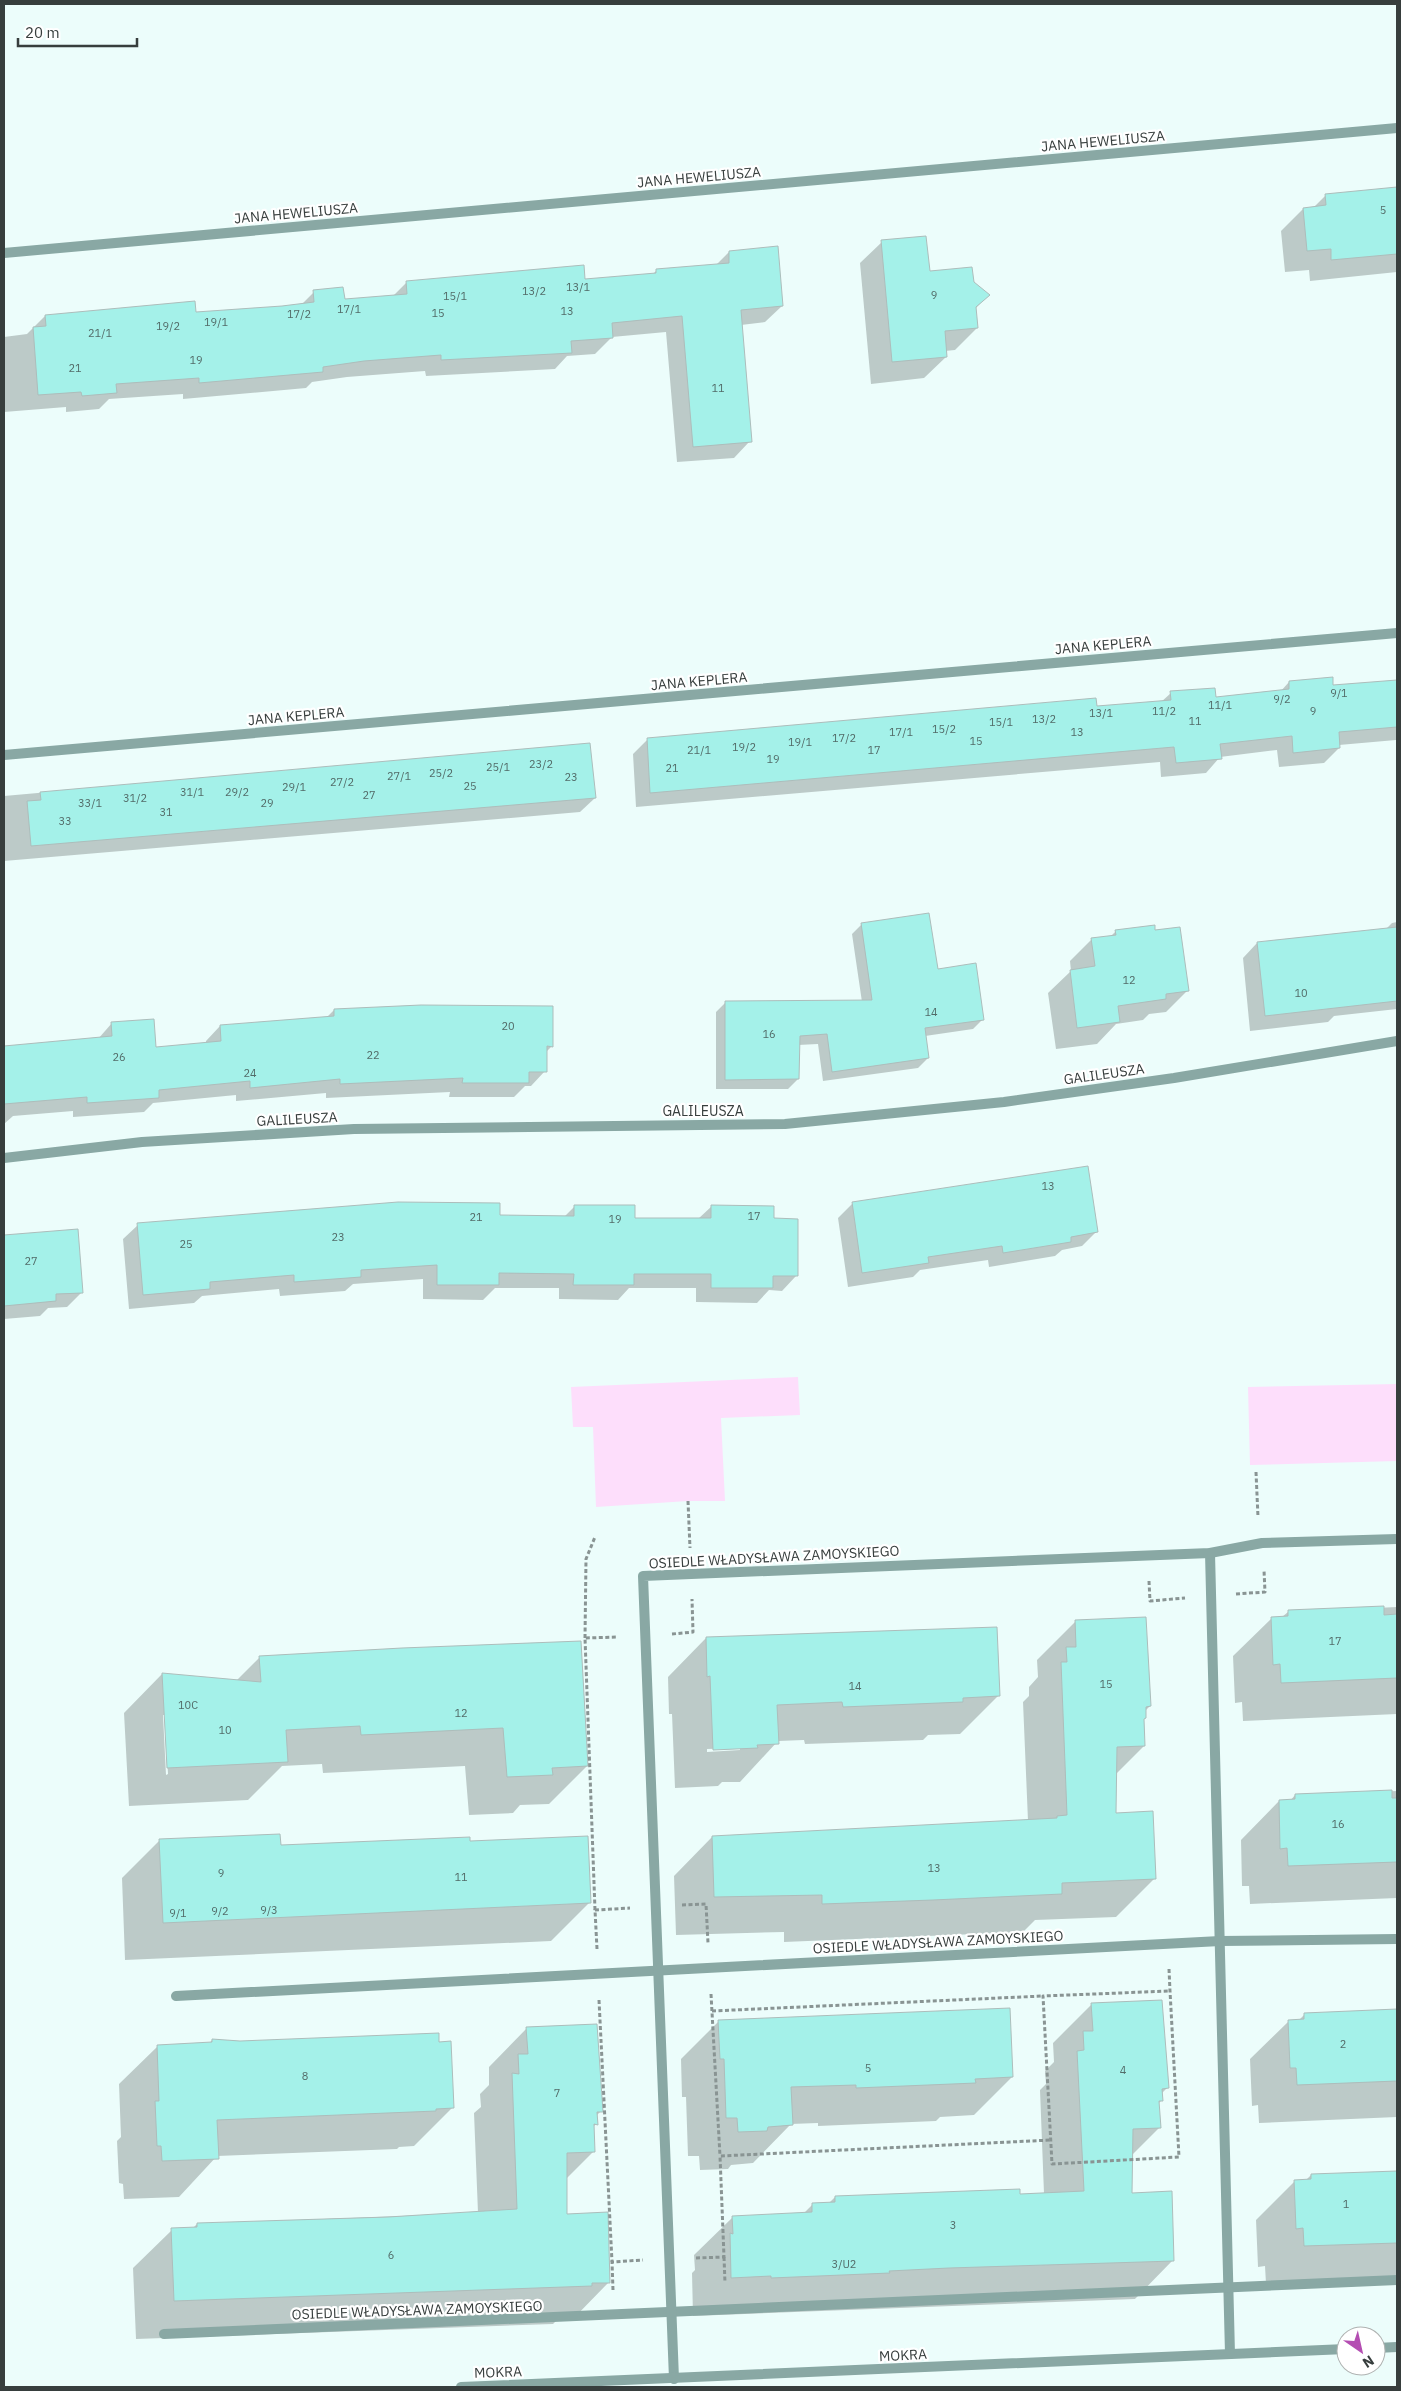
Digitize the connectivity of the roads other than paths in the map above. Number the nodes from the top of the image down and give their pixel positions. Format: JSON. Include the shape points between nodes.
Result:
{"nodes":[{"id":1,"x":1397,"y":128,"type":"edge"},
{"id":2,"x":4,"y":253,"type":"edge"},
{"id":3,"x":1397,"y":633,"type":"edge"},
{"id":4,"x":4,"y":755,"type":"edge"},
{"id":5,"x":1397,"y":1041,"type":"edge"},
{"id":6,"x":4,"y":1158,"type":"edge"},
{"id":7,"x":1397,"y":1539,"type":"edge"},
{"id":8,"x":1210,"y":1552,"type":"junction"},
{"id":9,"x":1397,"y":1939,"type":"edge"},
{"id":10,"x":1220,"y":1941,"type":"junction"},
{"id":11,"x":658,"y":1971,"type":"junction"},
{"id":12,"x":176,"y":1996,"type":"dead end"},
{"id":13,"x":1397,"y":2280,"type":"edge"},
{"id":14,"x":1230,"y":2288,"type":"junction"},
{"id":15,"x":672,"y":2312,"type":"junction"},
{"id":16,"x":164,"y":2334,"type":"dead end"},
{"id":17,"x":1336,"y":2349,"type":"edge"},
{"id":18,"x":1230,"y":2354,"type":"junction"},
{"id":19,"x":674,"y":2379,"type":"junction"},
{"id":20,"x":461,"y":2387,"type":"edge"}],
"edges":[{"from":1,"to":2,"type":"street","name":"JANA HEWELIUSZA"},
{"from":3,"to":4,"type":"street","name":"JANA KEPLERA"},
{"from":5,"to":6,"type":"street","name":"GALILEUSZA","via":[[1004,1102],[785,1124],[354,1129],[142,1142]]},
{"from":7,"to":8,"type":"street","name":"OSIEDLE WŁADYSŁAWA ZAMOYSKIEGO","via":[[1262,1543]]},
{"from":8,"to":10,"type":"street"},
{"from":8,"to":11,"type":"street","name":"OSIEDLE WŁADYSŁAWA ZAMOYSKIEGO","via":[[644,1576]]},
{"from":9,"to":10,"type":"street","name":"OSIEDLE WŁADYSŁAWA ZAMOYSKIEGO"},
{"from":10,"to":11,"type":"street","name":"OSIEDLE WŁADYSŁAWA ZAMOYSKIEGO"},
{"from":10,"to":14,"type":"street"},
{"from":11,"to":12,"type":"street","name":"OSIEDLE WŁADYSŁAWA ZAMOYSKIEGO"},
{"from":11,"to":15,"type":"street","name":"OSIEDLE WŁADYSŁAWA ZAMOYSKIEGO"},
{"from":13,"to":14,"type":"street","name":"OSIEDLE WŁADYSŁAWA ZAMOYSKIEGO"},
{"from":14,"to":15,"type":"street","name":"OSIEDLE WŁADYSŁAWA ZAMOYSKIEGO"},
{"from":14,"to":18,"type":"street"},
{"from":15,"to":16,"type":"street","name":"OSIEDLE WŁADYSŁAWA ZAMOYSKIEGO"},
{"from":15,"to":19,"type":"street","name":"OSIEDLE WŁADYSŁAWA ZAMOYSKIEGO"},
{"from":17,"to":18,"type":"street","name":"MOKRA"},
{"from":18,"to":19,"type":"street","name":"MOKRA"},
{"from":19,"to":20,"type":"street","name":"MOKRA"}]}
